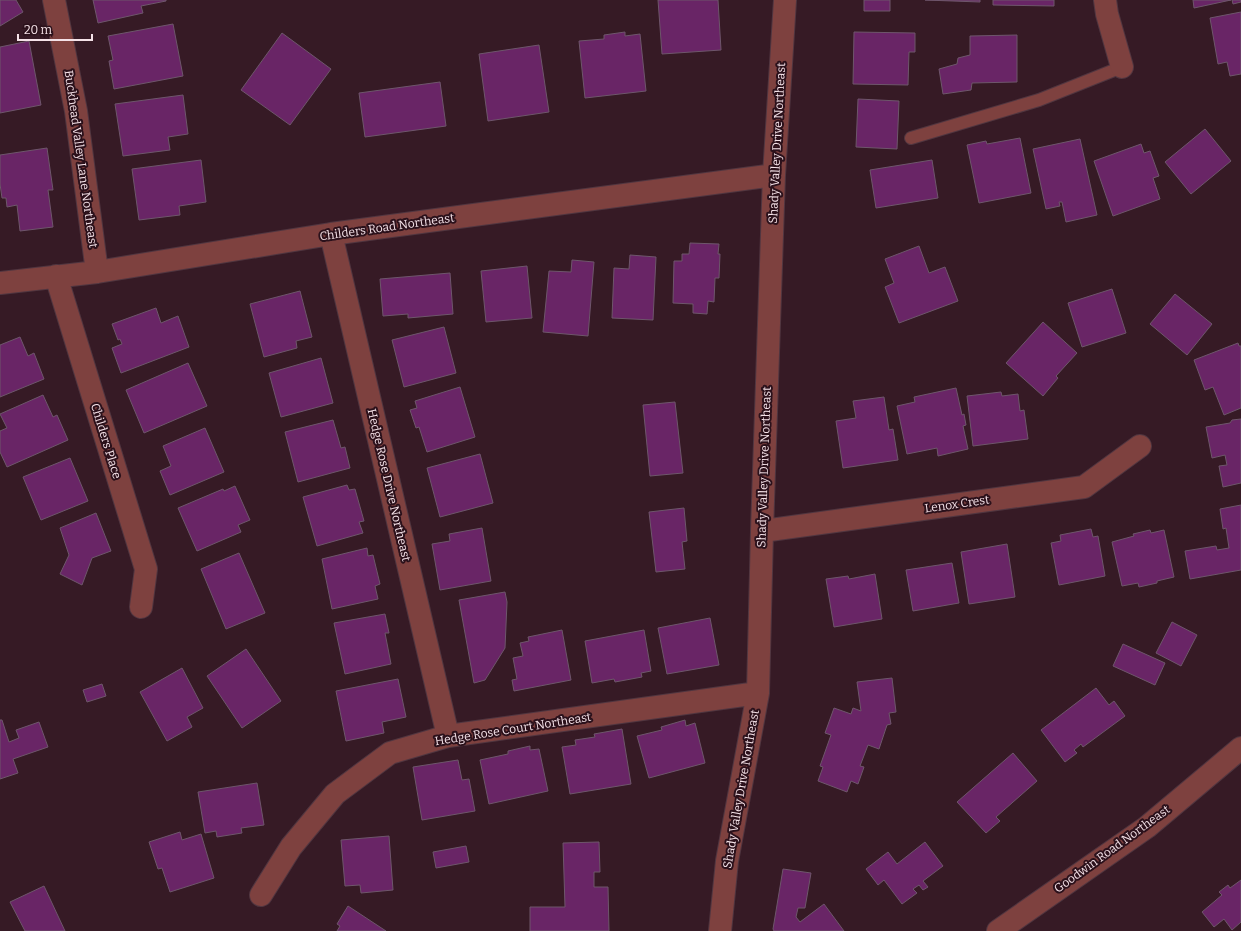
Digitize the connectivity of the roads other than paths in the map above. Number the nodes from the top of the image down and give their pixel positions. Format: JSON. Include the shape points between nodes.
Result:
{"nodes":[{"id":1,"x":54,"y":0,"type":"edge"},
{"id":2,"x":785,"y":0,"type":"edge"},
{"id":3,"x":1105,"y":0,"type":"edge"},
{"id":4,"x":1122,"y":67,"type":"joint"},
{"id":5,"x":911,"y":138,"type":"dead end"},
{"id":6,"x":774,"y":175,"type":"junction"},
{"id":7,"x":331,"y":234,"type":"junction"},
{"id":8,"x":97,"y":272,"type":"junction"},
{"id":9,"x":56,"y":276,"type":"junction"},
{"id":10,"x":0,"y":282,"type":"edge"},
{"id":11,"x":1140,"y":446,"type":"dead end"},
{"id":12,"x":762,"y":531,"type":"junction"},
{"id":13,"x":141,"y":607,"type":"dead end"},
{"id":14,"x":758,"y":693,"type":"junction"},
{"id":15,"x":448,"y":736,"type":"junction"},
{"id":16,"x":1240,"y":749,"type":"edge"},
{"id":17,"x":260,"y":895,"type":"dead end"},
{"id":18,"x":720,"y":931,"type":"edge"},
{"id":19,"x":998,"y":931,"type":"edge"}],
"edges":[{"from":1,"to":8,"type":"street","name":"Buckhead Valley Lane Northeast","via":[[76,111]]},
{"from":2,"to":6,"type":"street","name":"Shady Valley Drive Northeast"},
{"from":3,"to":4,"type":"street"},
{"from":4,"to":5,"type":"lane","via":[[1039,100]]},
{"from":6,"to":7,"type":"street","name":"Childers Road Northeast"},
{"from":6,"to":12,"type":"street","name":"Shady Valley Drive Northeast"},
{"from":7,"to":8,"type":"street","name":"Childers Road Northeast"},
{"from":7,"to":15,"type":"street","name":"Hedge Rose Drive Northeast"},
{"from":8,"to":9,"type":"street","name":"Childers Road Northeast"},
{"from":9,"to":10,"type":"street","name":"Childers Road Northeast"},
{"from":9,"to":13,"type":"street","name":"Childers Place","via":[[146,569]]},
{"from":11,"to":12,"type":"street","name":"Lenox Crest","via":[[1084,487]]},
{"from":12,"to":14,"type":"street","name":"Shady Valley Drive Northeast"},
{"from":14,"to":15,"type":"street","name":"Hedge Rose Court Northeast"},
{"from":14,"to":18,"type":"street","name":"Shady Valley Drive Northeast","via":[[727,861]]},
{"from":15,"to":17,"type":"street","name":"Hedge Rose Court Northeast","via":[[390,753],[335,794],[291,847]]},
{"from":16,"to":19,"type":"street","name":"Goodwin Road Northeast","via":[[1147,827]]}]}
